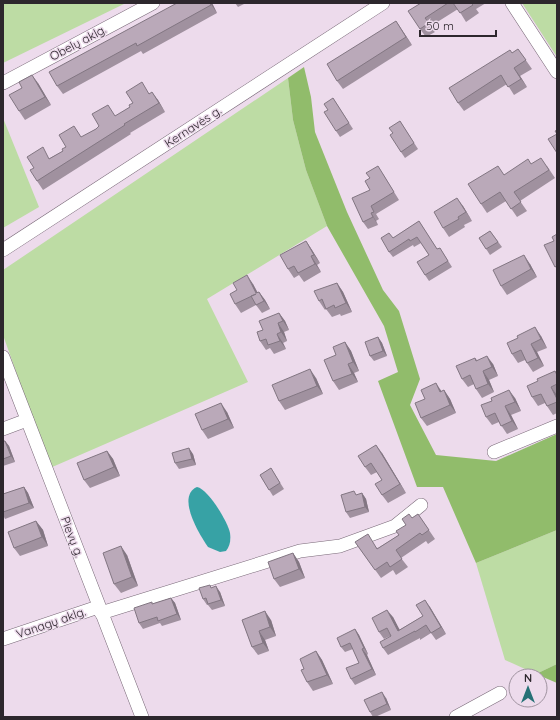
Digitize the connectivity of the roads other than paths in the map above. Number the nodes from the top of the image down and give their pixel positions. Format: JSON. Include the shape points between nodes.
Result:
{"nodes":[{"id":1,"x":153,"y":3,"type":"edge"},
{"id":2,"x":383,"y":3,"type":"edge"},
{"id":3,"x":512,"y":3,"type":"edge"},
{"id":4,"x":557,"y":72,"type":"edge"},
{"id":5,"x":3,"y":83,"type":"edge"},
{"id":6,"x":3,"y":250,"type":"edge"},
{"id":7,"x":3,"y":357,"type":"edge"},
{"id":8,"x":27,"y":420,"type":"junction"},
{"id":9,"x":557,"y":426,"type":"edge"},
{"id":10,"x":3,"y":429,"type":"edge"},
{"id":11,"x":494,"y":452,"type":"dead end"},
{"id":12,"x":421,"y":505,"type":"dead end"},
{"id":13,"x":100,"y":610,"type":"junction"},
{"id":14,"x":3,"y":639,"type":"edge"},
{"id":15,"x":500,"y":693,"type":"dead end"},
{"id":16,"x":142,"y":717,"type":"edge"},
{"id":17,"x":456,"y":717,"type":"edge"}],
"edges":[{"from":1,"to":5,"type":"street","name":"Obelų aklg."},
{"from":2,"to":6,"type":"street","name":"Kernavės g."},
{"from":3,"to":4,"type":"street"},
{"from":7,"to":8,"type":"street","name":"Pievų g."},
{"from":8,"to":10,"type":"street"},
{"from":8,"to":13,"type":"street","name":"Pievų g."},
{"from":9,"to":11,"type":"street"},
{"from":12,"to":13,"type":"street","name":"Vanagų aklg.","via":[[395,526],[340,546],[300,551]]},
{"from":13,"to":14,"type":"street","name":"Vanagų aklg."},
{"from":13,"to":16,"type":"street","name":"Pievų g."},
{"from":15,"to":17,"type":"street"}]}
